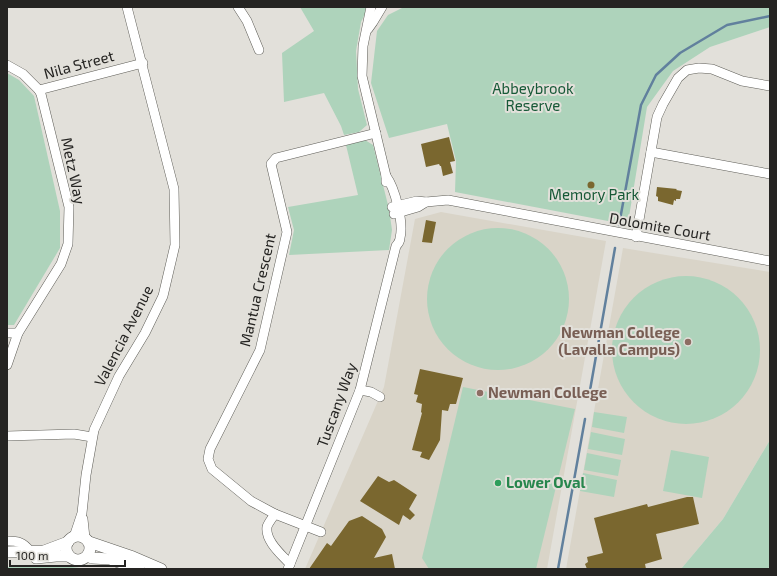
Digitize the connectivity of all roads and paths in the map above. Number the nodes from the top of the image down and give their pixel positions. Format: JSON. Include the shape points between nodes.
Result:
{"nodes":[{"id":1,"x":127,"y":7,"type":"edge"},
{"id":2,"x":238,"y":7,"type":"edge"},
{"id":3,"x":371,"y":7,"type":"edge"},
{"id":4,"x":382,"y":7,"type":"edge"},
{"id":5,"x":367,"y":30,"type":"junction"},
{"id":6,"x":259,"y":50,"type":"dead end"},
{"id":7,"x":143,"y":62,"type":"junction"},
{"id":8,"x":7,"y":65,"type":"edge"},
{"id":9,"x":770,"y":86,"type":"edge"},
{"id":10,"x":39,"y":90,"type":"junction"},
{"id":11,"x":376,"y":133,"type":"junction"},
{"id":12,"x":651,"y":152,"type":"junction"},
{"id":13,"x":770,"y":174,"type":"edge"},
{"id":14,"x":395,"y":210,"type":"junction"},
{"id":15,"x":636,"y":237,"type":"junction"},
{"id":16,"x":770,"y":261,"type":"edge"},
{"id":17,"x":7,"y":333,"type":"edge"},
{"id":18,"x":18,"y":333,"type":"junction"},
{"id":19,"x":7,"y":365,"type":"edge"},
{"id":20,"x":360,"y":390,"type":"junction"},
{"id":21,"x":380,"y":397,"type":"dead end"},
{"id":22,"x":7,"y":436,"type":"edge"},
{"id":23,"x":92,"y":437,"type":"junction"},
{"id":24,"x":276,"y":514,"type":"junction"},
{"id":25,"x":305,"y":526,"type":"junction"},
{"id":26,"x":321,"y":532,"type":"dead end"},
{"id":27,"x":79,"y":540,"type":"junction"},
{"id":28,"x":7,"y":541,"type":"edge"},
{"id":29,"x":7,"y":552,"type":"edge"},
{"id":30,"x":30,"y":552,"type":"junction"},
{"id":31,"x":69,"y":556,"type":"junction"},
{"id":32,"x":88,"y":556,"type":"junction"},
{"id":33,"x":7,"y":559,"type":"edge"},
{"id":34,"x":289,"y":566,"type":"edge"},
{"id":35,"x":140,"y":569,"type":"edge"},
{"id":36,"x":161,"y":569,"type":"edge"}],
"edges":[{"from":1,"to":7,"type":"street","name":"Valencia Avenue"},
{"from":2,"to":6,"type":"street"},
{"from":3,"to":5,"type":"street","name":"Tuscany Way"},
{"from":4,"to":5,"type":"street","name":"Tuscany Way"},
{"from":5,"to":11,"type":"street","name":"Tuscany Way","via":[[363,46],[362,76]]},
{"from":7,"to":10,"type":"street","name":"Nila Street"},
{"from":7,"to":23,"type":"street","name":"Valencia Avenue","via":[[174,189],[175,245],[163,296],[145,333],[119,376]]},
{"from":8,"to":10,"type":"street","name":"Nila Street","via":[[23,74]]},
{"from":9,"to":12,"type":"street","via":[[742,81],[712,69],[687,70],[678,78],[662,104]]},
{"from":10,"to":18,"type":"street","name":"Metz Way","via":[[69,207],[68,244],[61,264]]},
{"from":11,"to":14,"type":"street","name":"Tuscany Way","via":[[386,185]]},
{"from":11,"to":24,"type":"street","name":"Mantua Crescent","via":[[276,158],[271,164],[287,232],[260,350],[210,449],[208,459],[212,469],[251,501]]},
{"from":12,"to":13,"type":"street"},
{"from":12,"to":15,"type":"street"},
{"from":14,"to":15,"type":"street","name":"Dolomite Court","via":[[417,201],[448,200]]},
{"from":14,"to":20,"type":"street","name":"Tuscany Way","via":[[401,225],[400,238]]},
{"from":15,"to":16,"type":"street","name":"Dolomite Court"},
{"from":17,"to":18,"type":"street"},
{"from":18,"to":19,"type":"street","name":"Metz Way"},
{"from":20,"to":21,"type":"street"},
{"from":20,"to":25,"type":"street","name":"Tuscany Way"},
{"from":22,"to":23,"type":"street","via":[[74,434]]},
{"from":23,"to":27,"type":"street","name":"Valencia Avenue"},
{"from":24,"to":25,"type":"street","name":"Mantua Crescent"},
{"from":24,"to":34,"type":"street","via":[[267,527],[268,536]]},
{"from":25,"to":26,"type":"street","name":"Mantua Crescent"},
{"from":25,"to":34,"type":"street","name":"Tuscany Way"},
{"from":27,"to":30,"type":"main road","via":[[44,551]]},
{"from":27,"to":31,"type":"main road","via":[[66,547]]},
{"from":27,"to":32,"type":"main road","via":[[90,549]]},
{"from":27,"to":36,"type":"main road"},
{"from":28,"to":30,"type":"street","via":[[18,541]]},
{"from":29,"to":30,"type":"main road"},
{"from":31,"to":32,"type":"main road","via":[[78,561]]},
{"from":31,"to":33,"type":"main road"},
{"from":32,"to":35,"type":"main road","via":[[110,559]]}]}
